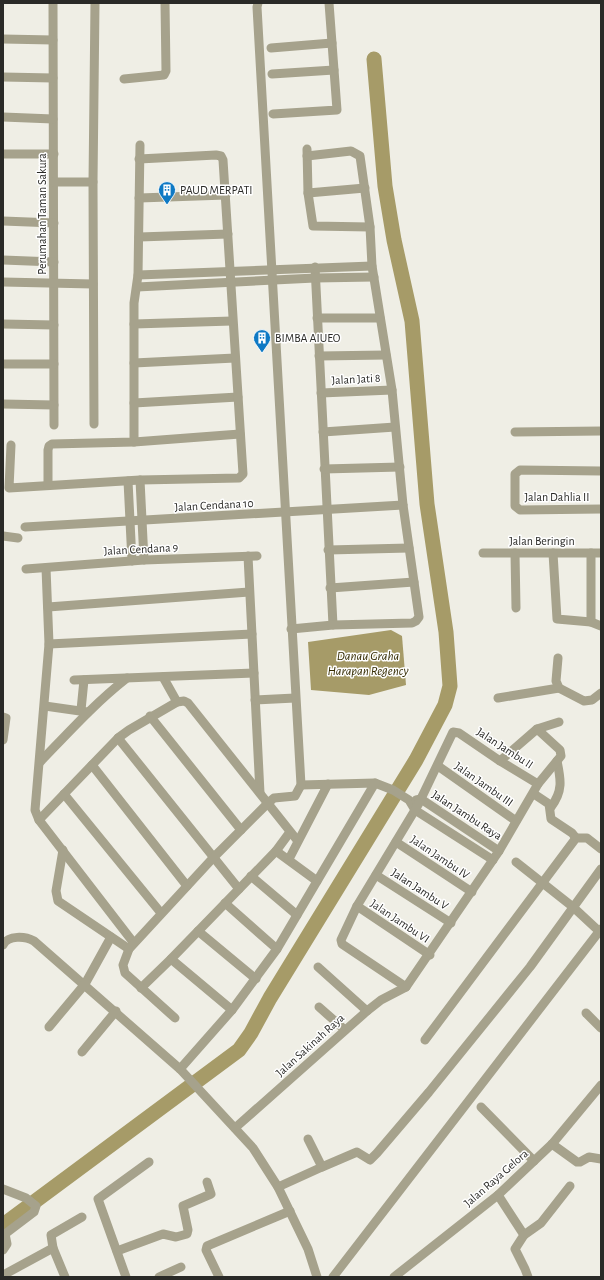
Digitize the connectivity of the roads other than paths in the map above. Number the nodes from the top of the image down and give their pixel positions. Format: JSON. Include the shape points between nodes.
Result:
{"nodes":[{"id":1,"x":53,"y":3,"type":"edge"},
{"id":2,"x":95,"y":3,"type":"edge"},
{"id":3,"x":165,"y":3,"type":"edge"},
{"id":4,"x":329,"y":3,"type":"edge"},
{"id":5,"x":256,"y":4,"type":"edge"},
{"id":6,"x":3,"y":39,"type":"edge"},
{"id":7,"x":53,"y":40,"type":"junction"},
{"id":8,"x":332,"y":44,"type":"junction"},
{"id":9,"x":271,"y":48,"type":"dead end"},
{"id":10,"x":334,"y":70,"type":"junction"},
{"id":11,"x":272,"y":74,"type":"dead end"},
{"id":12,"x":3,"y":77,"type":"edge"},
{"id":13,"x":54,"y":78,"type":"junction"},
{"id":14,"x":124,"y":79,"type":"dead end"},
{"id":15,"x":273,"y":114,"type":"dead end"},
{"id":16,"x":3,"y":118,"type":"edge"},
{"id":17,"x":54,"y":119,"type":"junction"},
{"id":18,"x":140,"y":146,"type":"dead end"},
{"id":19,"x":3,"y":154,"type":"edge"},
{"id":20,"x":54,"y":154,"type":"junction"},
{"id":21,"x":139,"y":159,"type":"junction"},
{"id":22,"x":54,"y":182,"type":"junction"},
{"id":23,"x":93,"y":182,"type":"junction"},
{"id":24,"x":365,"y":188,"type":"junction"},
{"id":25,"x":308,"y":193,"type":"junction"},
{"id":26,"x":226,"y":195,"type":"junction"},
{"id":27,"x":139,"y":198,"type":"junction"},
{"id":28,"x":3,"y":220,"type":"edge"},
{"id":29,"x":54,"y":223,"type":"junction"},
{"id":30,"x":370,"y":227,"type":"junction"},
{"id":31,"x":228,"y":234,"type":"junction"},
{"id":32,"x":139,"y":237,"type":"junction"},
{"id":33,"x":3,"y":260,"type":"edge"},
{"id":34,"x":54,"y":262,"type":"junction"},
{"id":35,"x":356,"y":266,"type":"junction"},
{"id":36,"x":372,"y":266,"type":"junction"},
{"id":37,"x":315,"y":268,"type":"junction"},
{"id":38,"x":271,"y":270,"type":"junction"},
{"id":39,"x":229,"y":272,"type":"junction"},
{"id":40,"x":138,"y":275,"type":"junction"},
{"id":41,"x":357,"y":277,"type":"junction"},
{"id":42,"x":374,"y":277,"type":"junction"},
{"id":43,"x":315,"y":278,"type":"junction"},
{"id":44,"x":272,"y":280,"type":"junction"},
{"id":45,"x":3,"y":282,"type":"edge"},
{"id":46,"x":230,"y":282,"type":"junction"},
{"id":47,"x":54,"y":283,"type":"junction"},
{"id":48,"x":93,"y":284,"type":"junction"},
{"id":49,"x":137,"y":286,"type":"junction"},
{"id":50,"x":317,"y":318,"type":"junction"},
{"id":51,"x":380,"y":318,"type":"junction"},
{"id":52,"x":232,"y":321,"type":"junction"},
{"id":53,"x":3,"y":324,"type":"edge"},
{"id":54,"x":134,"y":324,"type":"junction"},
{"id":55,"x":54,"y":325,"type":"junction"},
{"id":56,"x":386,"y":355,"type":"junction"},
{"id":57,"x":319,"y":356,"type":"junction"},
{"id":58,"x":235,"y":358,"type":"junction"},
{"id":59,"x":134,"y":363,"type":"junction"},
{"id":60,"x":3,"y":364,"type":"edge"},
{"id":61,"x":54,"y":364,"type":"junction"},
{"id":62,"x":392,"y":390,"type":"junction"},
{"id":63,"x":321,"y":393,"type":"junction"},
{"id":64,"x":238,"y":397,"type":"junction"},
{"id":65,"x":134,"y":403,"type":"junction"},
{"id":66,"x":3,"y":404,"type":"edge"},
{"id":67,"x":54,"y":405,"type":"junction"},
{"id":68,"x":94,"y":424,"type":"dead end"},
{"id":69,"x":54,"y":425,"type":"dead end"},
{"id":70,"x":395,"y":427,"type":"junction"},
{"id":71,"x":601,"y":431,"type":"edge"},
{"id":72,"x":323,"y":432,"type":"junction"},
{"id":73,"x":515,"y":432,"type":"dead end"},
{"id":74,"x":240,"y":434,"type":"junction"},
{"id":75,"x":134,"y":442,"type":"junction"},
{"id":76,"x":11,"y":445,"type":"dead end"},
{"id":77,"x":400,"y":467,"type":"junction"},
{"id":78,"x":324,"y":469,"type":"junction"},
{"id":79,"x":601,"y":471,"type":"edge"},
{"id":80,"x":140,"y":480,"type":"junction"},
{"id":81,"x":128,"y":481,"type":"junction"},
{"id":82,"x":48,"y":485,"type":"junction"},
{"id":83,"x":403,"y":506,"type":"junction"},
{"id":84,"x":601,"y":509,"type":"edge"},
{"id":85,"x":327,"y":510,"type":"junction"},
{"id":86,"x":285,"y":513,"type":"junction"},
{"id":87,"x":130,"y":521,"type":"junction"},
{"id":88,"x":142,"y":521,"type":"junction"},
{"id":89,"x":25,"y":527,"type":"dead end"},
{"id":90,"x":3,"y":536,"type":"edge"},
{"id":91,"x":18,"y":538,"type":"dead end"},
{"id":92,"x":409,"y":548,"type":"junction"},
{"id":93,"x":328,"y":550,"type":"junction"},
{"id":94,"x":483,"y":553,"type":"dead end"},
{"id":95,"x":515,"y":553,"type":"junction"},
{"id":96,"x":553,"y":553,"type":"junction"},
{"id":97,"x":591,"y":553,"type":"junction"},
{"id":98,"x":601,"y":553,"type":"edge"},
{"id":99,"x":248,"y":556,"type":"junction"},
{"id":100,"x":257,"y":556,"type":"dead end"},
{"id":101,"x":144,"y":560,"type":"junction"},
{"id":102,"x":132,"y":561,"type":"junction"},
{"id":103,"x":46,"y":568,"type":"junction"},
{"id":104,"x":26,"y":569,"type":"dead end"},
{"id":105,"x":414,"y":582,"type":"junction"},
{"id":106,"x":330,"y":588,"type":"junction"},
{"id":107,"x":249,"y":592,"type":"junction"},
{"id":108,"x":48,"y":607,"type":"junction"},
{"id":109,"x":516,"y":608,"type":"dead end"},
{"id":110,"x":591,"y":622,"type":"junction"},
{"id":111,"x":333,"y":625,"type":"junction"},
{"id":112,"x":601,"y":626,"type":"edge"},
{"id":113,"x":291,"y":629,"type":"junction"},
{"id":114,"x":252,"y":634,"type":"junction"},
{"id":115,"x":49,"y":644,"type":"junction"},
{"id":116,"x":558,"y":658,"type":"dead end"},
{"id":117,"x":254,"y":673,"type":"junction"},
{"id":118,"x":163,"y":677,"type":"junction"},
{"id":119,"x":127,"y":678,"type":"junction"},
{"id":120,"x":559,"y":688,"type":"junction"},
{"id":121,"x":601,"y":694,"type":"edge"},
{"id":122,"x":294,"y":698,"type":"junction"},
{"id":123,"x":498,"y":698,"type":"dead end"},
{"id":124,"x":255,"y":700,"type":"junction"},
{"id":125,"x":177,"y":702,"type":"junction"},
{"id":126,"x":45,"y":706,"type":"junction"},
{"id":127,"x":84,"y":711,"type":"junction"},
{"id":128,"x":150,"y":716,"type":"junction"},
{"id":129,"x":3,"y":718,"type":"edge"},
{"id":130,"x":559,"y":722,"type":"dead end"},
{"id":131,"x":537,"y":729,"type":"junction"},
{"id":132,"x":118,"y":738,"type":"junction"},
{"id":133,"x":3,"y":740,"type":"edge"},
{"id":134,"x":500,"y":761,"type":"junction"},
{"id":135,"x":558,"y":761,"type":"junction"},
{"id":136,"x":40,"y":762,"type":"junction"},
{"id":137,"x":92,"y":765,"type":"junction"},
{"id":138,"x":438,"y":766,"type":"junction"},
{"id":139,"x":375,"y":783,"type":"junction"},
{"id":140,"x":328,"y":784,"type":"junction"},
{"id":141,"x":538,"y":784,"type":"junction"},
{"id":142,"x":300,"y":785,"type":"junction"},
{"id":143,"x":260,"y":793,"type":"junction"},
{"id":144,"x":64,"y":794,"type":"junction"},
{"id":145,"x":534,"y":794,"type":"junction"},
{"id":146,"x":401,"y":795,"type":"junction"},
{"id":147,"x":421,"y":799,"type":"junction"},
{"id":148,"x":268,"y":803,"type":"junction"},
{"id":149,"x":551,"y":807,"type":"junction"},
{"id":150,"x":415,"y":810,"type":"junction"},
{"id":151,"x":40,"y":820,"type":"junction"},
{"id":152,"x":516,"y":821,"type":"junction"},
{"id":153,"x":241,"y":830,"type":"junction"},
{"id":154,"x":290,"y":832,"type":"junction"},
{"id":155,"x":576,"y":838,"type":"junction"},
{"id":156,"x":297,"y":840,"type":"junction"},
{"id":157,"x":396,"y":842,"type":"junction"},
{"id":158,"x":601,"y":849,"type":"edge"},
{"id":159,"x":63,"y":850,"type":"junction"},
{"id":160,"x":276,"y":851,"type":"junction"},
{"id":161,"x":499,"y":851,"type":"junction"},
{"id":162,"x":213,"y":858,"type":"junction"},
{"id":163,"x":289,"y":859,"type":"junction"},
{"id":164,"x":493,"y":860,"type":"junction"},
{"id":165,"x":516,"y":862,"type":"dead end"},
{"id":166,"x":601,"y":869,"type":"edge"},
{"id":167,"x":376,"y":874,"type":"junction"},
{"id":168,"x":251,"y":876,"type":"junction"},
{"id":169,"x":317,"y":881,"type":"junction"},
{"id":170,"x":542,"y":884,"type":"junction"},
{"id":171,"x":187,"y":886,"type":"junction"},
{"id":172,"x":239,"y":889,"type":"junction"},
{"id":173,"x":472,"y":892,"type":"junction"},
{"id":174,"x":225,"y":903,"type":"junction"},
{"id":175,"x":357,"y":906,"type":"junction"},
{"id":176,"x":573,"y":907,"type":"junction"},
{"id":177,"x":160,"y":914,"type":"junction"},
{"id":178,"x":297,"y":915,"type":"junction"},
{"id":179,"x":451,"y":923,"type":"junction"},
{"id":180,"x":198,"y":931,"type":"junction"},
{"id":181,"x":600,"y":931,"type":"edge"},
{"id":182,"x":112,"y":937,"type":"junction"},
{"id":183,"x":3,"y":945,"type":"edge"},
{"id":184,"x":131,"y":945,"type":"junction"},
{"id":185,"x":277,"y":949,"type":"junction"},
{"id":186,"x":430,"y":955,"type":"junction"},
{"id":187,"x":171,"y":959,"type":"junction"},
{"id":188,"x":318,"y":967,"type":"dead end"},
{"id":189,"x":256,"y":979,"type":"junction"},
{"id":190,"x":85,"y":984,"type":"junction"},
{"id":191,"x":406,"y":987,"type":"junction"},
{"id":192,"x":141,"y":988,"type":"junction"},
{"id":193,"x":319,"y":1007,"type":"dead end"},
{"id":194,"x":232,"y":1010,"type":"junction"},
{"id":195,"x":116,"y":1011,"type":"junction"},
{"id":196,"x":367,"y":1011,"type":"junction"},
{"id":197,"x":586,"y":1012,"type":"dead end"},
{"id":198,"x":175,"y":1018,"type":"dead end"},
{"id":199,"x":48,"y":1027,"type":"dead end"},
{"id":200,"x":601,"y":1028,"type":"edge"},
{"id":201,"x":345,"y":1030,"type":"junction"},
{"id":202,"x":425,"y":1040,"type":"dead end"},
{"id":203,"x":82,"y":1052,"type":"dead end"},
{"id":204,"x":180,"y":1069,"type":"junction"},
{"id":205,"x":601,"y":1085,"type":"edge"},
{"id":206,"x":481,"y":1107,"type":"dead end"},
{"id":207,"x":235,"y":1128,"type":"junction"},
{"id":208,"x":308,"y":1139,"type":"dead end"},
{"id":209,"x":552,"y":1144,"type":"junction"},
{"id":210,"x":601,"y":1159,"type":"edge"},
{"id":211,"x":534,"y":1161,"type":"junction"},
{"id":212,"x":149,"y":1162,"type":"dead end"},
{"id":213,"x":322,"y":1167,"type":"junction"},
{"id":214,"x":207,"y":1182,"type":"dead end"},
{"id":215,"x":570,"y":1186,"type":"dead end"},
{"id":216,"x":278,"y":1187,"type":"junction"},
{"id":217,"x":3,"y":1189,"type":"edge"},
{"id":218,"x":498,"y":1195,"type":"junction"},
{"id":219,"x":290,"y":1211,"type":"junction"},
{"id":220,"x":82,"y":1217,"type":"dead end"},
{"id":221,"x":524,"y":1235,"type":"junction"},
{"id":222,"x":53,"y":1248,"type":"junction"},
{"id":223,"x":3,"y":1250,"type":"edge"},
{"id":224,"x":117,"y":1251,"type":"junction"},
{"id":225,"x":181,"y":1267,"type":"dead end"},
{"id":226,"x":405,"y":1268,"type":"junction"},
{"id":227,"x":4,"y":1277,"type":"edge"},
{"id":228,"x":65,"y":1277,"type":"edge"},
{"id":229,"x":126,"y":1277,"type":"edge"},
{"id":230,"x":159,"y":1277,"type":"edge"},
{"id":231,"x":219,"y":1277,"type":"edge"},
{"id":232,"x":317,"y":1277,"type":"edge"},
{"id":233,"x":333,"y":1277,"type":"edge"},
{"id":234,"x":394,"y":1277,"type":"edge"},
{"id":235,"x":410,"y":1277,"type":"edge"},
{"id":236,"x":528,"y":1277,"type":"edge"}],
"edges":[{"from":1,"to":7,"type":"street","name":"Perumahan Taman Sakura"},
{"from":2,"to":23,"type":"street"},
{"from":3,"to":14,"type":"street","via":[[164,76]]},
{"from":4,"to":8,"type":"street"},
{"from":5,"to":38,"type":"street"},
{"from":6,"to":7,"type":"street"},
{"from":7,"to":13,"type":"street","name":"Perumahan Taman Sakura"},
{"from":8,"to":9,"type":"street"},
{"from":8,"to":10,"type":"street"},
{"from":10,"to":11,"type":"street"},
{"from":10,"to":15,"type":"street","via":[[337,110]]},
{"from":12,"to":13,"type":"street"},
{"from":13,"to":17,"type":"street","name":"Perumahan Taman Sakura"},
{"from":16,"to":17,"type":"street"},
{"from":17,"to":20,"type":"street","name":"Perumahan Taman Sakura"},
{"from":18,"to":21,"type":"street"},
{"from":19,"to":20,"type":"street"},
{"from":20,"to":22,"type":"street","name":"Perumahan Taman Sakura"},
{"from":21,"to":26,"type":"street","via":[[221,156]]},
{"from":21,"to":27,"type":"street"},
{"from":22,"to":23,"type":"street"},
{"from":22,"to":29,"type":"street","name":"Perumahan Taman Sakura"},
{"from":23,"to":48,"type":"street"},
{"from":24,"to":25,"type":"street"},
{"from":24,"to":25,"type":"street","via":[[360,156],[355,152],[307,153]]},
{"from":24,"to":30,"type":"street"},
{"from":25,"to":30,"type":"street","via":[[313,226]]},
{"from":26,"to":27,"type":"street"},
{"from":26,"to":31,"type":"street"},
{"from":27,"to":32,"type":"street"},
{"from":28,"to":29,"type":"street"},
{"from":29,"to":34,"type":"street","name":"Perumahan Taman Sakura"},
{"from":30,"to":36,"type":"street"},
{"from":31,"to":32,"type":"street"},
{"from":31,"to":39,"type":"street"},
{"from":32,"to":40,"type":"street"},
{"from":33,"to":34,"type":"street"},
{"from":34,"to":47,"type":"street","name":"Perumahan Taman Sakura"},
{"from":35,"to":36,"type":"street"},
{"from":35,"to":37,"type":"street"},
{"from":35,"to":41,"type":"street"},
{"from":36,"to":42,"type":"street"},
{"from":37,"to":38,"type":"street"},
{"from":37,"to":43,"type":"street"},
{"from":38,"to":39,"type":"street"},
{"from":38,"to":44,"type":"street"},
{"from":39,"to":40,"type":"street"},
{"from":39,"to":46,"type":"street"},
{"from":40,"to":49,"type":"street"},
{"from":41,"to":42,"type":"street"},
{"from":41,"to":43,"type":"street"},
{"from":42,"to":51,"type":"street"},
{"from":43,"to":44,"type":"street"},
{"from":43,"to":50,"type":"street"},
{"from":44,"to":46,"type":"street"},
{"from":44,"to":86,"type":"street"},
{"from":45,"to":47,"type":"street"},
{"from":46,"to":49,"type":"street"},
{"from":46,"to":52,"type":"street"},
{"from":47,"to":48,"type":"street"},
{"from":47,"to":55,"type":"street","name":"Perumahan Taman Sakura"},
{"from":48,"to":68,"type":"street"},
{"from":49,"to":54,"type":"street"},
{"from":50,"to":51,"type":"street"},
{"from":50,"to":57,"type":"street"},
{"from":51,"to":56,"type":"street"},
{"from":52,"to":54,"type":"street"},
{"from":52,"to":58,"type":"street"},
{"from":53,"to":55,"type":"street"},
{"from":54,"to":59,"type":"street"},
{"from":55,"to":61,"type":"street","name":"Perumahan Taman Sakura"},
{"from":56,"to":57,"type":"street"},
{"from":56,"to":62,"type":"street"},
{"from":57,"to":63,"type":"street"},
{"from":58,"to":59,"type":"street"},
{"from":58,"to":64,"type":"street"},
{"from":59,"to":65,"type":"street"},
{"from":60,"to":61,"type":"street"},
{"from":61,"to":67,"type":"street","name":"Perumahan Taman Sakura"},
{"from":62,"to":63,"type":"street","name":"Jalan Jati 8"},
{"from":62,"to":70,"type":"street"},
{"from":63,"to":72,"type":"street"},
{"from":64,"to":65,"type":"street"},
{"from":64,"to":74,"type":"street"},
{"from":65,"to":75,"type":"street"},
{"from":66,"to":67,"type":"street"},
{"from":67,"to":69,"type":"street","name":"Perumahan Taman Sakura"},
{"from":70,"to":72,"type":"street"},
{"from":70,"to":77,"type":"street"},
{"from":71,"to":73,"type":"street"},
{"from":72,"to":78,"type":"street"},
{"from":74,"to":75,"type":"street"},
{"from":74,"to":80,"type":"street","via":[[244,468],[240,478]]},
{"from":75,"to":82,"type":"street","via":[[52,444],[48,446]]},
{"from":76,"to":82,"type":"street","via":[[9,488]]},
{"from":77,"to":78,"type":"street"},
{"from":77,"to":83,"type":"street"},
{"from":78,"to":85,"type":"street"},
{"from":79,"to":84,"type":"street","name":"Jalan Dahlia II","via":[[517,471],[515,474],[515,506],[520,510]]},
{"from":80,"to":81,"type":"street"},
{"from":80,"to":88,"type":"street"},
{"from":81,"to":82,"type":"street"},
{"from":81,"to":87,"type":"street"},
{"from":83,"to":85,"type":"street","name":"Jalan Cendana 10"},
{"from":83,"to":92,"type":"street"},
{"from":85,"to":86,"type":"street","name":"Jalan Cendana 10"},
{"from":85,"to":93,"type":"street"},
{"from":86,"to":88,"type":"street","name":"Jalan Cendana 10"},
{"from":86,"to":113,"type":"street"},
{"from":87,"to":88,"type":"street","name":"Jalan Cendana 10"},
{"from":87,"to":89,"type":"street","name":"Jalan Cendana 10"},
{"from":87,"to":102,"type":"street"},
{"from":88,"to":101,"type":"street"},
{"from":90,"to":91,"type":"street"},
{"from":92,"to":93,"type":"street"},
{"from":92,"to":105,"type":"street"},
{"from":93,"to":106,"type":"street"},
{"from":94,"to":95,"type":"street","name":"Jalan Beringin"},
{"from":95,"to":96,"type":"street","name":"Jalan Beringin"},
{"from":95,"to":109,"type":"street"},
{"from":96,"to":97,"type":"street","name":"Jalan Beringin"},
{"from":96,"to":110,"type":"street","via":[[557,619]]},
{"from":97,"to":98,"type":"street","name":"Jalan Beringin"},
{"from":97,"to":110,"type":"street"},
{"from":99,"to":100,"type":"street","name":"Jalan Cendana 9"},
{"from":99,"to":101,"type":"street","name":"Jalan Cendana 9"},
{"from":99,"to":107,"type":"street"},
{"from":101,"to":102,"type":"street","name":"Jalan Cendana 9"},
{"from":102,"to":103,"type":"street","name":"Jalan Cendana 9"},
{"from":103,"to":104,"type":"street","name":"Jalan Cendana 9"},
{"from":103,"to":108,"type":"street"},
{"from":105,"to":106,"type":"street"},
{"from":105,"to":111,"type":"street","via":[[419,617],[415,622]]},
{"from":106,"to":111,"type":"street"},
{"from":107,"to":108,"type":"street"},
{"from":107,"to":114,"type":"street"},
{"from":108,"to":115,"type":"street"},
{"from":110,"to":112,"type":"street"},
{"from":111,"to":113,"type":"street"},
{"from":113,"to":122,"type":"street"},
{"from":114,"to":115,"type":"street"},
{"from":114,"to":117,"type":"street"},
{"from":115,"to":126,"type":"street"},
{"from":116,"to":120,"type":"street","via":[[556,681]]},
{"from":117,"to":118,"type":"street"},
{"from":117,"to":124,"type":"street"},
{"from":118,"to":119,"type":"street"},
{"from":118,"to":125,"type":"street"},
{"from":119,"to":127,"type":"street"},
{"from":119,"to":127,"type":"street","via":[[79,680]]},
{"from":120,"to":121,"type":"street","via":[[584,701],[592,700]]},
{"from":120,"to":123,"type":"street"},
{"from":122,"to":124,"type":"street"},
{"from":122,"to":142,"type":"street"},
{"from":124,"to":143,"type":"street"},
{"from":125,"to":128,"type":"street"},
{"from":125,"to":143,"type":"street","via":[[188,703]]},
{"from":126,"to":127,"type":"street"},
{"from":126,"to":136,"type":"street"},
{"from":127,"to":136,"type":"street"},
{"from":128,"to":132,"type":"street"},
{"from":128,"to":153,"type":"street"},
{"from":129,"to":133,"type":"street","via":[[6,718]]},
{"from":130,"to":131,"type":"street"},
{"from":131,"to":134,"type":"street"},
{"from":131,"to":135,"type":"street","via":[[560,750],[561,756]]},
{"from":132,"to":137,"type":"street"},
{"from":132,"to":162,"type":"street"},
{"from":134,"to":138,"type":"street","name":"Jalan Jambu II","via":[[458,732],[453,732]]},
{"from":134,"to":141,"type":"street","name":"Jalan Jambu II"},
{"from":135,"to":141,"type":"street"},
{"from":135,"to":149,"type":"street","via":[[560,788],[558,797]]},
{"from":136,"to":151,"type":"street","via":[[34,801]]},
{"from":137,"to":144,"type":"street"},
{"from":137,"to":171,"type":"street"},
{"from":138,"to":147,"type":"street"},
{"from":138,"to":152,"type":"street","name":"Jalan Jambu III"},
{"from":139,"to":140,"type":"street"},
{"from":139,"to":146,"type":"street"},
{"from":139,"to":169,"type":"street"},
{"from":140,"to":142,"type":"street"},
{"from":140,"to":156,"type":"street"},
{"from":141,"to":145,"type":"street"},
{"from":142,"to":148,"type":"street","via":[[295,796],[274,798]]},
{"from":143,"to":148,"type":"street"},
{"from":144,"to":151,"type":"street"},
{"from":144,"to":177,"type":"street"},
{"from":145,"to":149,"type":"street"},
{"from":145,"to":152,"type":"street"},
{"from":146,"to":147,"type":"street"},
{"from":146,"to":150,"type":"street"},
{"from":147,"to":150,"type":"street"},
{"from":147,"to":161,"type":"street","name":"Jalan Jambu Raya"},
{"from":148,"to":153,"type":"street"},
{"from":148,"to":154,"type":"street"},
{"from":149,"to":155,"type":"street","via":[[551,819]]},
{"from":150,"to":157,"type":"street"},
{"from":150,"to":164,"type":"street","name":"Jalan Jambu Raya"},
{"from":151,"to":159,"type":"street"},
{"from":152,"to":161,"type":"street"},
{"from":153,"to":162,"type":"street"},
{"from":154,"to":156,"type":"street"},
{"from":154,"to":160,"type":"street"},
{"from":155,"to":158,"type":"street","via":[[587,838]]},
{"from":155,"to":170,"type":"street"},
{"from":156,"to":163,"type":"street"},
{"from":157,"to":167,"type":"street"},
{"from":157,"to":173,"type":"street","name":"Jalan Jambu IV"},
{"from":159,"to":182,"type":"street","via":[[56,891],[58,902]]},
{"from":159,"to":184,"type":"street"},
{"from":160,"to":163,"type":"street"},
{"from":160,"to":168,"type":"street"},
{"from":161,"to":164,"type":"street"},
{"from":162,"to":171,"type":"street"},
{"from":162,"to":172,"type":"street"},
{"from":163,"to":169,"type":"street"},
{"from":164,"to":173,"type":"street"},
{"from":165,"to":170,"type":"street"},
{"from":166,"to":176,"type":"street"},
{"from":167,"to":175,"type":"street"},
{"from":167,"to":179,"type":"street","name":"Jalan Jambu V"},
{"from":168,"to":172,"type":"street"},
{"from":168,"to":178,"type":"street"},
{"from":169,"to":178,"type":"street"},
{"from":170,"to":176,"type":"street"},
{"from":170,"to":202,"type":"street"},
{"from":171,"to":177,"type":"street"},
{"from":172,"to":174,"type":"street"},
{"from":173,"to":179,"type":"street"},
{"from":174,"to":180,"type":"street"},
{"from":174,"to":185,"type":"street"},
{"from":175,"to":186,"type":"street","name":"Jalan Jambu VI"},
{"from":175,"to":191,"type":"street","via":[[341,940],[342,944]]},
{"from":176,"to":181,"type":"street"},
{"from":176,"to":213,"type":"street","via":[[530,967],[430,1092],[377,1153],[370,1160],[357,1152]]},
{"from":177,"to":184,"type":"street"},
{"from":178,"to":185,"type":"street"},
{"from":179,"to":186,"type":"street"},
{"from":180,"to":187,"type":"street"},
{"from":180,"to":189,"type":"street"},
{"from":181,"to":233,"type":"street"},
{"from":182,"to":184,"type":"street"},
{"from":182,"to":190,"type":"street"},
{"from":183,"to":190,"type":"street","via":[[11,938],[31,939]]},
{"from":184,"to":192,"type":"street","via":[[123,969]]},
{"from":185,"to":189,"type":"street"},
{"from":186,"to":191,"type":"street"},
{"from":187,"to":192,"type":"street"},
{"from":187,"to":194,"type":"street"},
{"from":188,"to":196,"type":"street"},
{"from":189,"to":194,"type":"street"},
{"from":190,"to":195,"type":"street"},
{"from":190,"to":199,"type":"street"},
{"from":191,"to":196,"type":"street","name":"Jalan Sakinah Raya","via":[[381,1000]]},
{"from":192,"to":198,"type":"street"},
{"from":193,"to":201,"type":"street"},
{"from":194,"to":204,"type":"street"},
{"from":195,"to":203,"type":"street"},
{"from":195,"to":204,"type":"street"},
{"from":196,"to":201,"type":"street","name":"Jalan Sakinah Raya"},
{"from":197,"to":200,"type":"street"},
{"from":201,"to":207,"type":"street","name":"Jalan Sakinah Raya"},
{"from":204,"to":207,"type":"street"},
{"from":205,"to":209,"type":"street","name":"Jalan Raya Gelora"},
{"from":206,"to":211,"type":"street"},
{"from":207,"to":216,"type":"street","via":[[253,1148]]},
{"from":208,"to":213,"type":"street"},
{"from":209,"to":210,"type":"street","via":[[577,1162],[589,1156]]},
{"from":209,"to":211,"type":"street","name":"Jalan Raya Gelora"},
{"from":211,"to":218,"type":"street","name":"Jalan Raya Gelora"},
{"from":212,"to":224,"type":"street","via":[[98,1199]]},
{"from":213,"to":216,"type":"street"},
{"from":214,"to":224,"type":"street","via":[[211,1194],[183,1206],[188,1230],[186,1234],[176,1237],[163,1234]]},
{"from":215,"to":221,"type":"street","via":[[556,1206]]},
{"from":216,"to":219,"type":"street"},
{"from":217,"to":223,"type":"street","via":[[26,1198],[36,1206],[34,1212],[5,1234],[7,1244]]},
{"from":218,"to":221,"type":"street"},
{"from":218,"to":226,"type":"street","name":"Jalan Raya Gelora"},
{"from":219,"to":231,"type":"street","via":[[207,1246],[206,1250]]},
{"from":219,"to":232,"type":"street","via":[[308,1249]]},
{"from":220,"to":222,"type":"street","via":[[51,1235]]},
{"from":221,"to":236,"type":"street","via":[[514,1249]]},
{"from":222,"to":227,"type":"street"},
{"from":222,"to":228,"type":"street"},
{"from":224,"to":229,"type":"street"},
{"from":225,"to":230,"type":"street"},
{"from":226,"to":234,"type":"street","name":"Jalan Raya Gelora"},
{"from":226,"to":235,"type":"street"}]}
